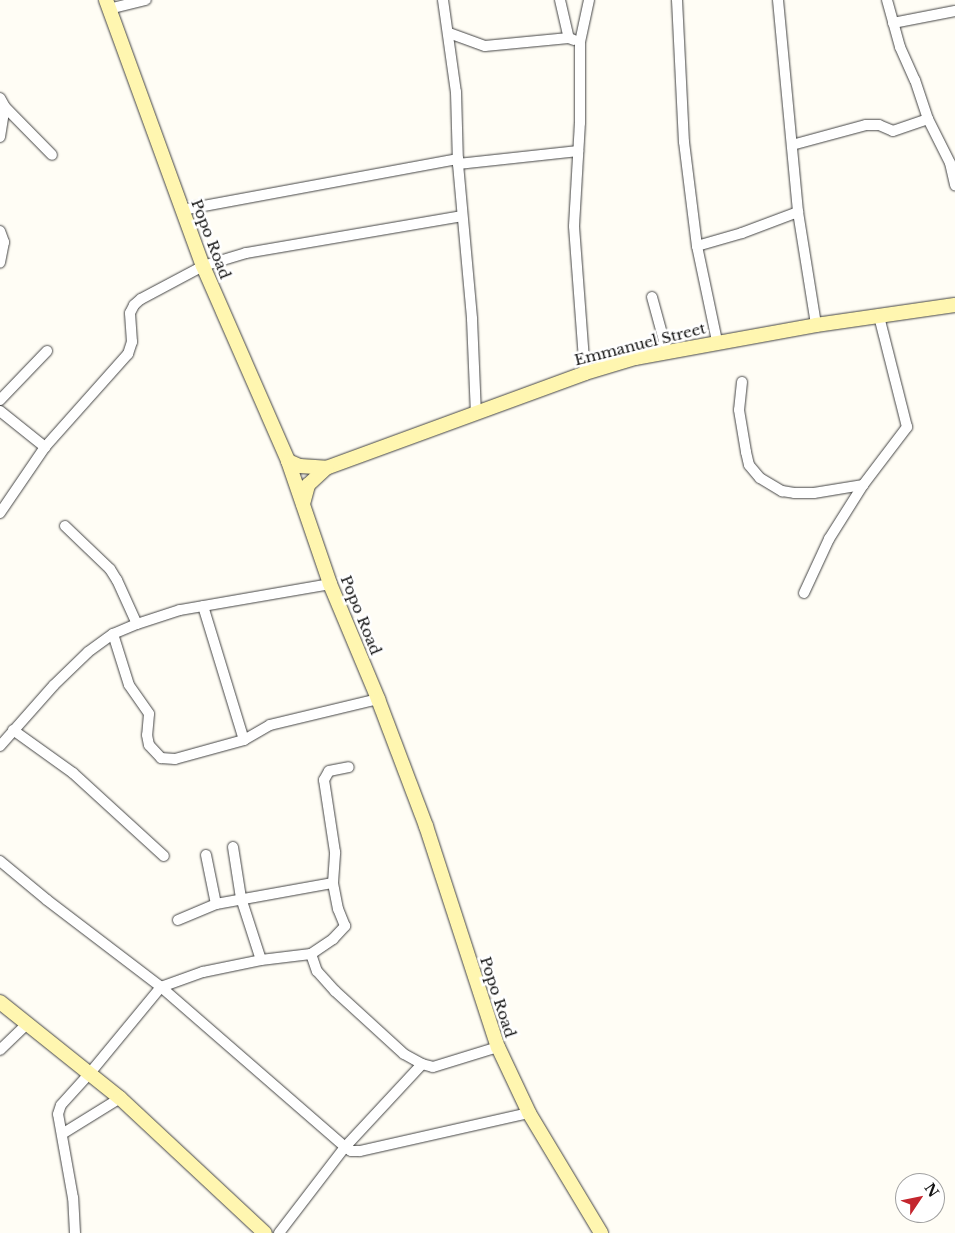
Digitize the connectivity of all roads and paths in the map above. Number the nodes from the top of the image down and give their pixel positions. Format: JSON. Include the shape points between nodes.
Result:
{"nodes":[{"id":1,"x":146,"y":0,"type":"edge"},
{"id":2,"x":443,"y":0,"type":"edge"},
{"id":3,"x":560,"y":0,"type":"edge"},
{"id":4,"x":589,"y":0,"type":"edge"},
{"id":5,"x":677,"y":0,"type":"edge"},
{"id":6,"x":778,"y":0,"type":"edge"},
{"id":7,"x":887,"y":0,"type":"edge"},
{"id":8,"x":108,"y":5,"type":"edge"},
{"id":9,"x":955,"y":11,"type":"edge"},
{"id":10,"x":894,"y":23,"type":"junction"},
{"id":11,"x":450,"y":33,"type":"junction"},
{"id":12,"x":570,"y":38,"type":"junction"},
{"id":13,"x":580,"y":42,"type":"junction"},
{"id":14,"x":2,"y":103,"type":"edge"},
{"id":15,"x":928,"y":119,"type":"junction"},
{"id":16,"x":0,"y":138,"type":"edge"},
{"id":17,"x":792,"y":145,"type":"junction"},
{"id":18,"x":578,"y":151,"type":"junction"},
{"id":19,"x":52,"y":155,"type":"dead end"},
{"id":20,"x":458,"y":162,"type":"junction"},
{"id":21,"x":955,"y":185,"type":"edge"},
{"id":22,"x":182,"y":210,"type":"junction"},
{"id":23,"x":798,"y":212,"type":"junction"},
{"id":24,"x":462,"y":216,"type":"junction"},
{"id":25,"x":0,"y":231,"type":"edge"},
{"id":26,"x":697,"y":246,"type":"junction"},
{"id":27,"x":0,"y":263,"type":"edge"},
{"id":28,"x":203,"y":266,"type":"junction"},
{"id":29,"x":652,"y":297,"type":"dead end"},
{"id":30,"x":955,"y":305,"type":"edge"},
{"id":31,"x":879,"y":316,"type":"junction"},
{"id":32,"x":816,"y":325,"type":"junction"},
{"id":33,"x":717,"y":342,"type":"junction"},
{"id":34,"x":47,"y":351,"type":"dead end"},
{"id":35,"x":667,"y":352,"type":"junction"},
{"id":36,"x":585,"y":373,"type":"junction"},
{"id":37,"x":742,"y":382,"type":"dead end"},
{"id":38,"x":0,"y":400,"type":"edge"},
{"id":39,"x":0,"y":411,"type":"edge"},
{"id":40,"x":476,"y":414,"type":"junction"},
{"id":41,"x":45,"y":447,"type":"junction"},
{"id":42,"x":288,"y":462,"type":"junction"},
{"id":43,"x":326,"y":468,"type":"junction"},
{"id":44,"x":863,"y":485,"type":"junction"},
{"id":45,"x":303,"y":504,"type":"junction"},
{"id":46,"x":0,"y":513,"type":"edge"},
{"id":47,"x":65,"y":526,"type":"dead end"},
{"id":48,"x":330,"y":584,"type":"junction"},
{"id":49,"x":804,"y":593,"type":"dead end"},
{"id":50,"x":203,"y":606,"type":"junction"},
{"id":51,"x":137,"y":624,"type":"junction"},
{"id":52,"x":112,"y":634,"type":"junction"},
{"id":53,"x":378,"y":699,"type":"junction"},
{"id":54,"x":13,"y":730,"type":"junction"},
{"id":55,"x":244,"y":740,"type":"junction"},
{"id":56,"x":0,"y":746,"type":"edge"},
{"id":57,"x":349,"y":768,"type":"dead end"},
{"id":58,"x":233,"y":847,"type":"dead end"},
{"id":59,"x":206,"y":855,"type":"dead end"},
{"id":60,"x":164,"y":856,"type":"dead end"},
{"id":61,"x":0,"y":861,"type":"edge"},
{"id":62,"x":333,"y":883,"type":"junction"},
{"id":63,"x":241,"y":898,"type":"junction"},
{"id":64,"x":216,"y":904,"type":"junction"},
{"id":65,"x":178,"y":920,"type":"dead end"},
{"id":66,"x":311,"y":954,"type":"junction"},
{"id":67,"x":261,"y":960,"type":"junction"},
{"id":68,"x":161,"y":987,"type":"junction"},
{"id":69,"x":0,"y":1002,"type":"edge"},
{"id":70,"x":28,"y":1024,"type":"junction"},
{"id":71,"x":498,"y":1047,"type":"junction"},
{"id":72,"x":0,"y":1050,"type":"edge"},
{"id":73,"x":422,"y":1064,"type":"junction"},
{"id":74,"x":90,"y":1073,"type":"junction"},
{"id":75,"x":120,"y":1098,"type":"junction"},
{"id":76,"x":529,"y":1113,"type":"junction"},
{"id":77,"x":62,"y":1134,"type":"junction"},
{"id":78,"x":345,"y":1147,"type":"junction"},
{"id":79,"x":75,"y":1233,"type":"edge"},
{"id":80,"x":265,"y":1233,"type":"edge"},
{"id":81,"x":279,"y":1233,"type":"edge"},
{"id":82,"x":601,"y":1233,"type":"edge"}],
"edges":[{"from":1,"to":8,"type":"street"},
{"from":2,"to":11,"type":"street"},
{"from":3,"to":12,"type":"street"},
{"from":4,"to":13,"type":"street"},
{"from":5,"to":26,"type":"street","via":[[684,142]]},
{"from":6,"to":17,"type":"street"},
{"from":7,"to":10,"type":"street"},
{"from":8,"to":22,"type":"main road","name":"Popo Road"},
{"from":9,"to":10,"type":"street"},
{"from":10,"to":15,"type":"street"},
{"from":11,"to":12,"type":"street","via":[[486,46]]},
{"from":11,"to":20,"type":"street"},
{"from":12,"to":13,"type":"street"},
{"from":13,"to":18,"type":"street"},
{"from":14,"to":16,"type":"street"},
{"from":14,"to":19,"type":"street"},
{"from":15,"to":17,"type":"street","via":[[893,131],[879,125],[866,125]]},
{"from":15,"to":21,"type":"street","via":[[950,163]]},
{"from":17,"to":23,"type":"street"},
{"from":18,"to":20,"type":"street"},
{"from":18,"to":36,"type":"street","via":[[574,226]]},
{"from":20,"to":22,"type":"street"},
{"from":20,"to":24,"type":"street"},
{"from":22,"to":28,"type":"main road","name":"Popo Road"},
{"from":23,"to":26,"type":"street"},
{"from":23,"to":32,"type":"street"},
{"from":24,"to":28,"type":"street","via":[[246,253]]},
{"from":24,"to":40,"type":"street","via":[[472,319]]},
{"from":25,"to":27,"type":"street","via":[[4,242]]},
{"from":26,"to":33,"type":"street"},
{"from":28,"to":41,"type":"street","via":[[134,305],[130,313],[132,342],[128,354]]},
{"from":28,"to":42,"type":"main road","name":"Popo Road"},
{"from":29,"to":35,"type":"street"},
{"from":30,"to":31,"type":"main road","name":"Emmanuel Street"},
{"from":31,"to":32,"type":"main road","name":"Emmanuel Street"},
{"from":31,"to":44,"type":"street","via":[[907,427]]},
{"from":32,"to":33,"type":"main road","name":"Emmanuel Street"},
{"from":33,"to":35,"type":"main road","name":"Emmanuel Street"},
{"from":34,"to":38,"type":"street"},
{"from":35,"to":36,"type":"main road","name":"Emmanuel Street"},
{"from":36,"to":40,"type":"main road","name":"Emmanuel Street"},
{"from":37,"to":44,"type":"street","via":[[740,410],[746,452],[749,465],[760,478],[782,491],[794,493]]},
{"from":39,"to":41,"type":"street"},
{"from":40,"to":43,"type":"main road","name":"Emmanuel Street"},
{"from":41,"to":46,"type":"street"},
{"from":42,"to":43,"type":"main road","name":"Emmanuel Street"},
{"from":42,"to":45,"type":"main road","name":"Popo Road"},
{"from":43,"to":45,"type":"main road","via":[[308,485]]},
{"from":44,"to":49,"type":"street","via":[[829,539]]},
{"from":45,"to":48,"type":"main road","name":"Popo Road"},
{"from":47,"to":51,"type":"street","via":[[110,569]]},
{"from":48,"to":50,"type":"street"},
{"from":48,"to":53,"type":"main road","name":"Popo Road"},
{"from":50,"to":51,"type":"street"},
{"from":50,"to":55,"type":"street"},
{"from":51,"to":52,"type":"street"},
{"from":52,"to":54,"type":"street","via":[[88,652]]},
{"from":52,"to":55,"type":"street","via":[[129,685],[149,714],[149,745],[161,758],[175,759]]},
{"from":53,"to":55,"type":"street","via":[[270,725]]},
{"from":53,"to":71,"type":"main road","name":"Popo Road","via":[[426,826]]},
{"from":54,"to":56,"type":"street"},
{"from":54,"to":60,"type":"street","via":[[73,773]]},
{"from":57,"to":62,"type":"street","via":[[329,771],[324,780],[335,852]]},
{"from":58,"to":63,"type":"street"},
{"from":59,"to":64,"type":"street"},
{"from":61,"to":68,"type":"street"},
{"from":62,"to":63,"type":"street"},
{"from":62,"to":66,"type":"street","via":[[345,926]]},
{"from":63,"to":64,"type":"street"},
{"from":63,"to":67,"type":"street"},
{"from":64,"to":65,"type":"street"},
{"from":66,"to":67,"type":"street"},
{"from":66,"to":73,"type":"street","via":[[317,971],[335,991],[404,1054]]},
{"from":67,"to":68,"type":"street","via":[[203,972]]},
{"from":68,"to":74,"type":"street"},
{"from":68,"to":78,"type":"street"},
{"from":69,"to":70,"type":"main road"},
{"from":70,"to":72,"type":"street"},
{"from":70,"to":74,"type":"main road"},
{"from":71,"to":73,"type":"street","via":[[433,1067]]},
{"from":71,"to":76,"type":"main road","name":"Popo Road"},
{"from":73,"to":78,"type":"street"},
{"from":74,"to":75,"type":"main road"},
{"from":74,"to":77,"type":"street","via":[[60,1105],[58,1114]]},
{"from":75,"to":77,"type":"street"},
{"from":75,"to":80,"type":"main road"},
{"from":76,"to":78,"type":"street","via":[[360,1150],[351,1151]]},
{"from":76,"to":82,"type":"main road","name":"Popo Road"},
{"from":77,"to":79,"type":"street"},
{"from":78,"to":81,"type":"street"}]}
